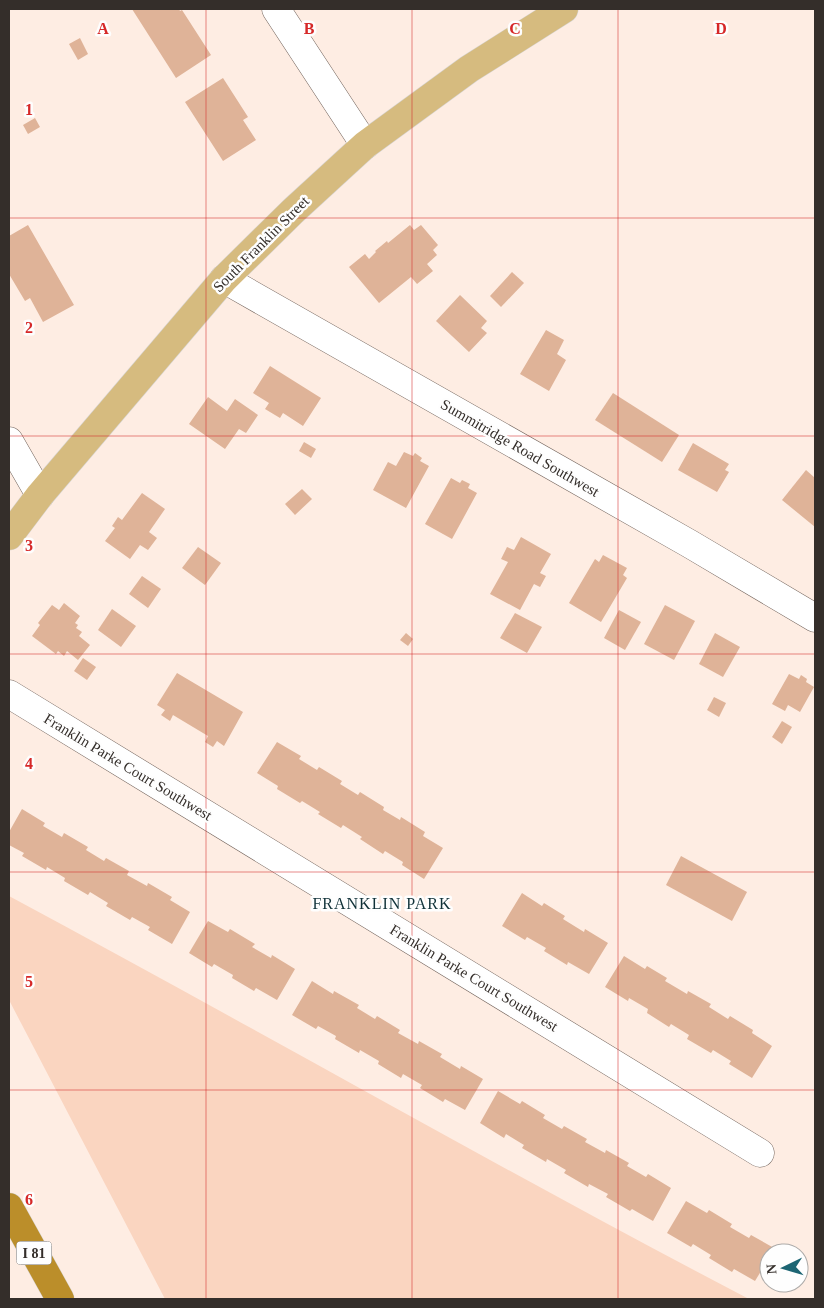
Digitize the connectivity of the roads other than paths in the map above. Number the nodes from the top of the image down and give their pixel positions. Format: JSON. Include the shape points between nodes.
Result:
{"nodes":[{"id":1,"x":276,"y":9,"type":"edge"},
{"id":2,"x":564,"y":9,"type":"edge"},
{"id":3,"x":365,"y":145,"type":"junction"},
{"id":4,"x":224,"y":279,"type":"junction"},
{"id":5,"x":9,"y":441,"type":"edge"},
{"id":6,"x":40,"y":494,"type":"junction"},
{"id":7,"x":9,"y":536,"type":"edge"},
{"id":8,"x":815,"y":618,"type":"edge"},
{"id":9,"x":9,"y":694,"type":"edge"},
{"id":10,"x":760,"y":1153,"type":"dead end"},
{"id":11,"x":9,"y":1206,"type":"edge"},
{"id":12,"x":60,"y":1299,"type":"edge"}],
"edges":[{"from":1,"to":3,"type":"street"},
{"from":2,"to":3,"type":"main road","name":"South Franklin Street","via":[[469,69]]},
{"from":3,"to":4,"type":"main road","name":"South Franklin Street"},
{"from":4,"to":6,"type":"main road","name":"South Franklin Street"},
{"from":4,"to":8,"type":"street","name":"Summitridge Road Southwest"},
{"from":5,"to":6,"type":"street"},
{"from":6,"to":7,"type":"main road","name":"South Franklin Street"},
{"from":9,"to":10,"type":"street","name":"Franklin Parke Court Southwest"},
{"from":11,"to":12,"type":"highway","number":"I 81"}]}
